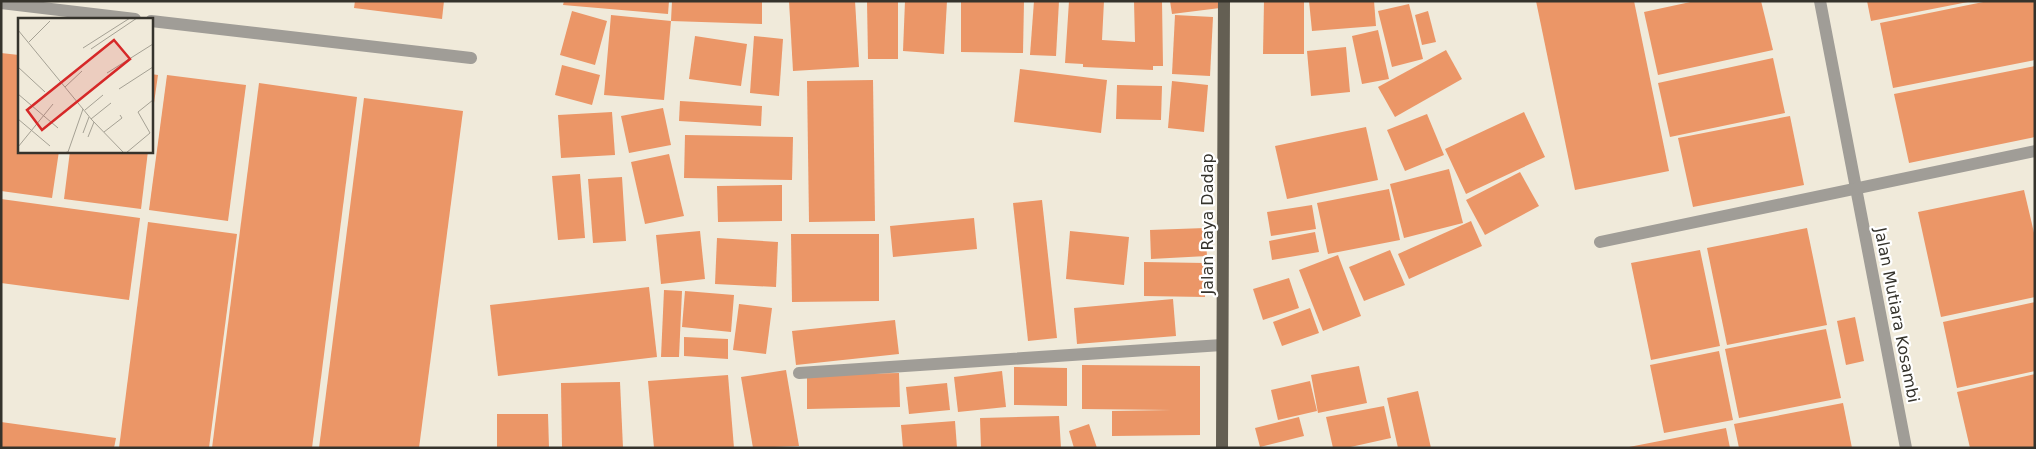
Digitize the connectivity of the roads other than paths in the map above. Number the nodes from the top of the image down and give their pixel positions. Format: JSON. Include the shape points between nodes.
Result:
{"nodes":[{"id":1,"x":1224,"y":1,"type":"edge"},
{"id":2,"x":1820,"y":1,"type":"edge"},
{"id":3,"x":1,"y":3,"type":"edge"},
{"id":4,"x":127,"y":18,"type":"edge"},
{"id":5,"x":152,"y":21,"type":"edge"},
{"id":6,"x":471,"y":58,"type":"dead end"},
{"id":7,"x":2035,"y":151,"type":"edge"},
{"id":8,"x":1856,"y":188,"type":"junction"},
{"id":9,"x":1600,"y":242,"type":"dead end"},
{"id":10,"x":1222,"y":345,"type":"junction"},
{"id":11,"x":799,"y":373,"type":"dead end"},
{"id":12,"x":1222,"y":448,"type":"edge"},
{"id":13,"x":1906,"y":448,"type":"edge"}],
"edges":[{"from":1,"to":10,"type":"main road","name":"Jalan Raya Dadap"},
{"from":2,"to":8,"type":"street","name":"Jalan Mutiara Kosambi"},
{"from":3,"to":4,"type":"street"},
{"from":5,"to":6,"type":"street"},
{"from":7,"to":8,"type":"street"},
{"from":8,"to":9,"type":"street"},
{"from":8,"to":13,"type":"street","name":"Jalan Mutiara Kosambi"},
{"from":10,"to":11,"type":"street"},
{"from":10,"to":12,"type":"main road","name":"Jalan Raya Dadap"}]}
